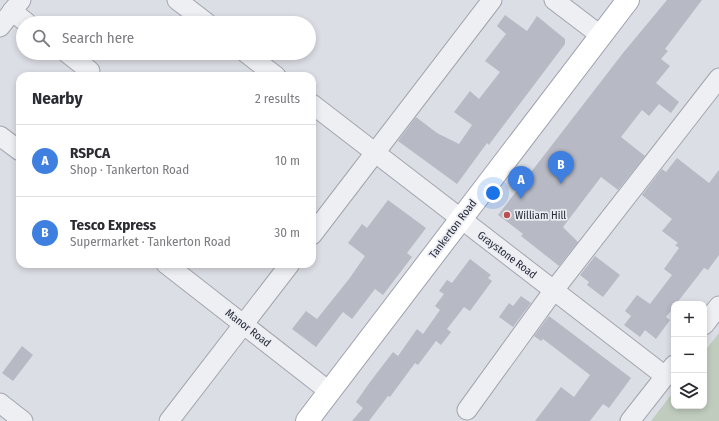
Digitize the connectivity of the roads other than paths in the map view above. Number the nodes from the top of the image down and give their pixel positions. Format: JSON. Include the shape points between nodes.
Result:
{"nodes":[{"id":1,"x":177,"y":0,"type":"edge"},
{"id":2,"x":492,"y":0,"type":"edge"},
{"id":3,"x":554,"y":0,"type":"edge"},
{"id":4,"x":628,"y":0,"type":"edge"},
{"id":5,"x":17,"y":6,"type":"edge"},
{"id":6,"x":23,"y":16,"type":"edge"},
{"id":7,"x":198,"y":16,"type":"edge"},
{"id":8,"x":0,"y":28,"type":"edge"},
{"id":9,"x":600,"y":35,"type":"junction"},
{"id":10,"x":76,"y":60,"type":"edge"},
{"id":11,"x":255,"y":60,"type":"edge"},
{"id":12,"x":90,"y":71,"type":"dead end"},
{"id":13,"x":271,"y":72,"type":"edge"},
{"id":14,"x":719,"y":78,"type":"edge"},
{"id":15,"x":316,"y":107,"type":"edge"},
{"id":16,"x":0,"y":136,"type":"edge"},
{"id":17,"x":16,"y":148,"type":"edge"},
{"id":18,"x":376,"y":153,"type":"junction"},
{"id":19,"x":460,"y":219,"type":"junction"},
{"id":20,"x":316,"y":230,"type":"edge"},
{"id":21,"x":171,"y":268,"type":"edge"},
{"id":22,"x":287,"y":268,"type":"edge"},
{"id":23,"x":554,"y":290,"type":"junction"},
{"id":24,"x":719,"y":306,"type":"edge"},
{"id":25,"x":707,"y":321,"type":"edge"},
{"id":26,"x":244,"y":324,"type":"junction"},
{"id":27,"x":670,"y":370,"type":"edge"},
{"id":28,"x":330,"y":392,"type":"junction"},
{"id":29,"x":0,"y":403,"type":"edge"},
{"id":30,"x":466,"y":410,"type":"dead end"},
{"id":31,"x":23,"y":421,"type":"edge"},
{"id":32,"x":169,"y":421,"type":"edge"},
{"id":33,"x":307,"y":421,"type":"edge"},
{"id":34,"x":630,"y":421,"type":"edge"}],
"edges":[{"from":1,"to":7,"type":"street"},
{"from":2,"to":18,"type":"street"},
{"from":3,"to":9,"type":"street"},
{"from":4,"to":9,"type":"main road","name":"Tankerton Road"},
{"from":5,"to":6,"type":"street"},
{"from":5,"to":8,"type":"street"},
{"from":9,"to":19,"type":"main road","name":"Tankerton Road"},
{"from":10,"to":12,"type":"street"},
{"from":11,"to":13,"type":"street"},
{"from":14,"to":23,"type":"street"},
{"from":15,"to":18,"type":"street","name":"Graystone Road"},
{"from":16,"to":17,"type":"street"},
{"from":18,"to":19,"type":"street","name":"Graystone Road"},
{"from":18,"to":20,"type":"street"},
{"from":19,"to":23,"type":"street","name":"Graystone Road"},
{"from":19,"to":28,"type":"main road","name":"Tankerton Road"},
{"from":21,"to":26,"type":"street","name":"Manor Road"},
{"from":22,"to":26,"type":"street"},
{"from":23,"to":27,"type":"street","name":"Graystone Road"},
{"from":23,"to":30,"type":"street"},
{"from":24,"to":25,"type":"street"},
{"from":26,"to":28,"type":"street","name":"Manor Road"},
{"from":26,"to":32,"type":"street"},
{"from":27,"to":34,"type":"street"},
{"from":28,"to":33,"type":"main road","name":"Tankerton Road"},
{"from":29,"to":31,"type":"street"}]}
